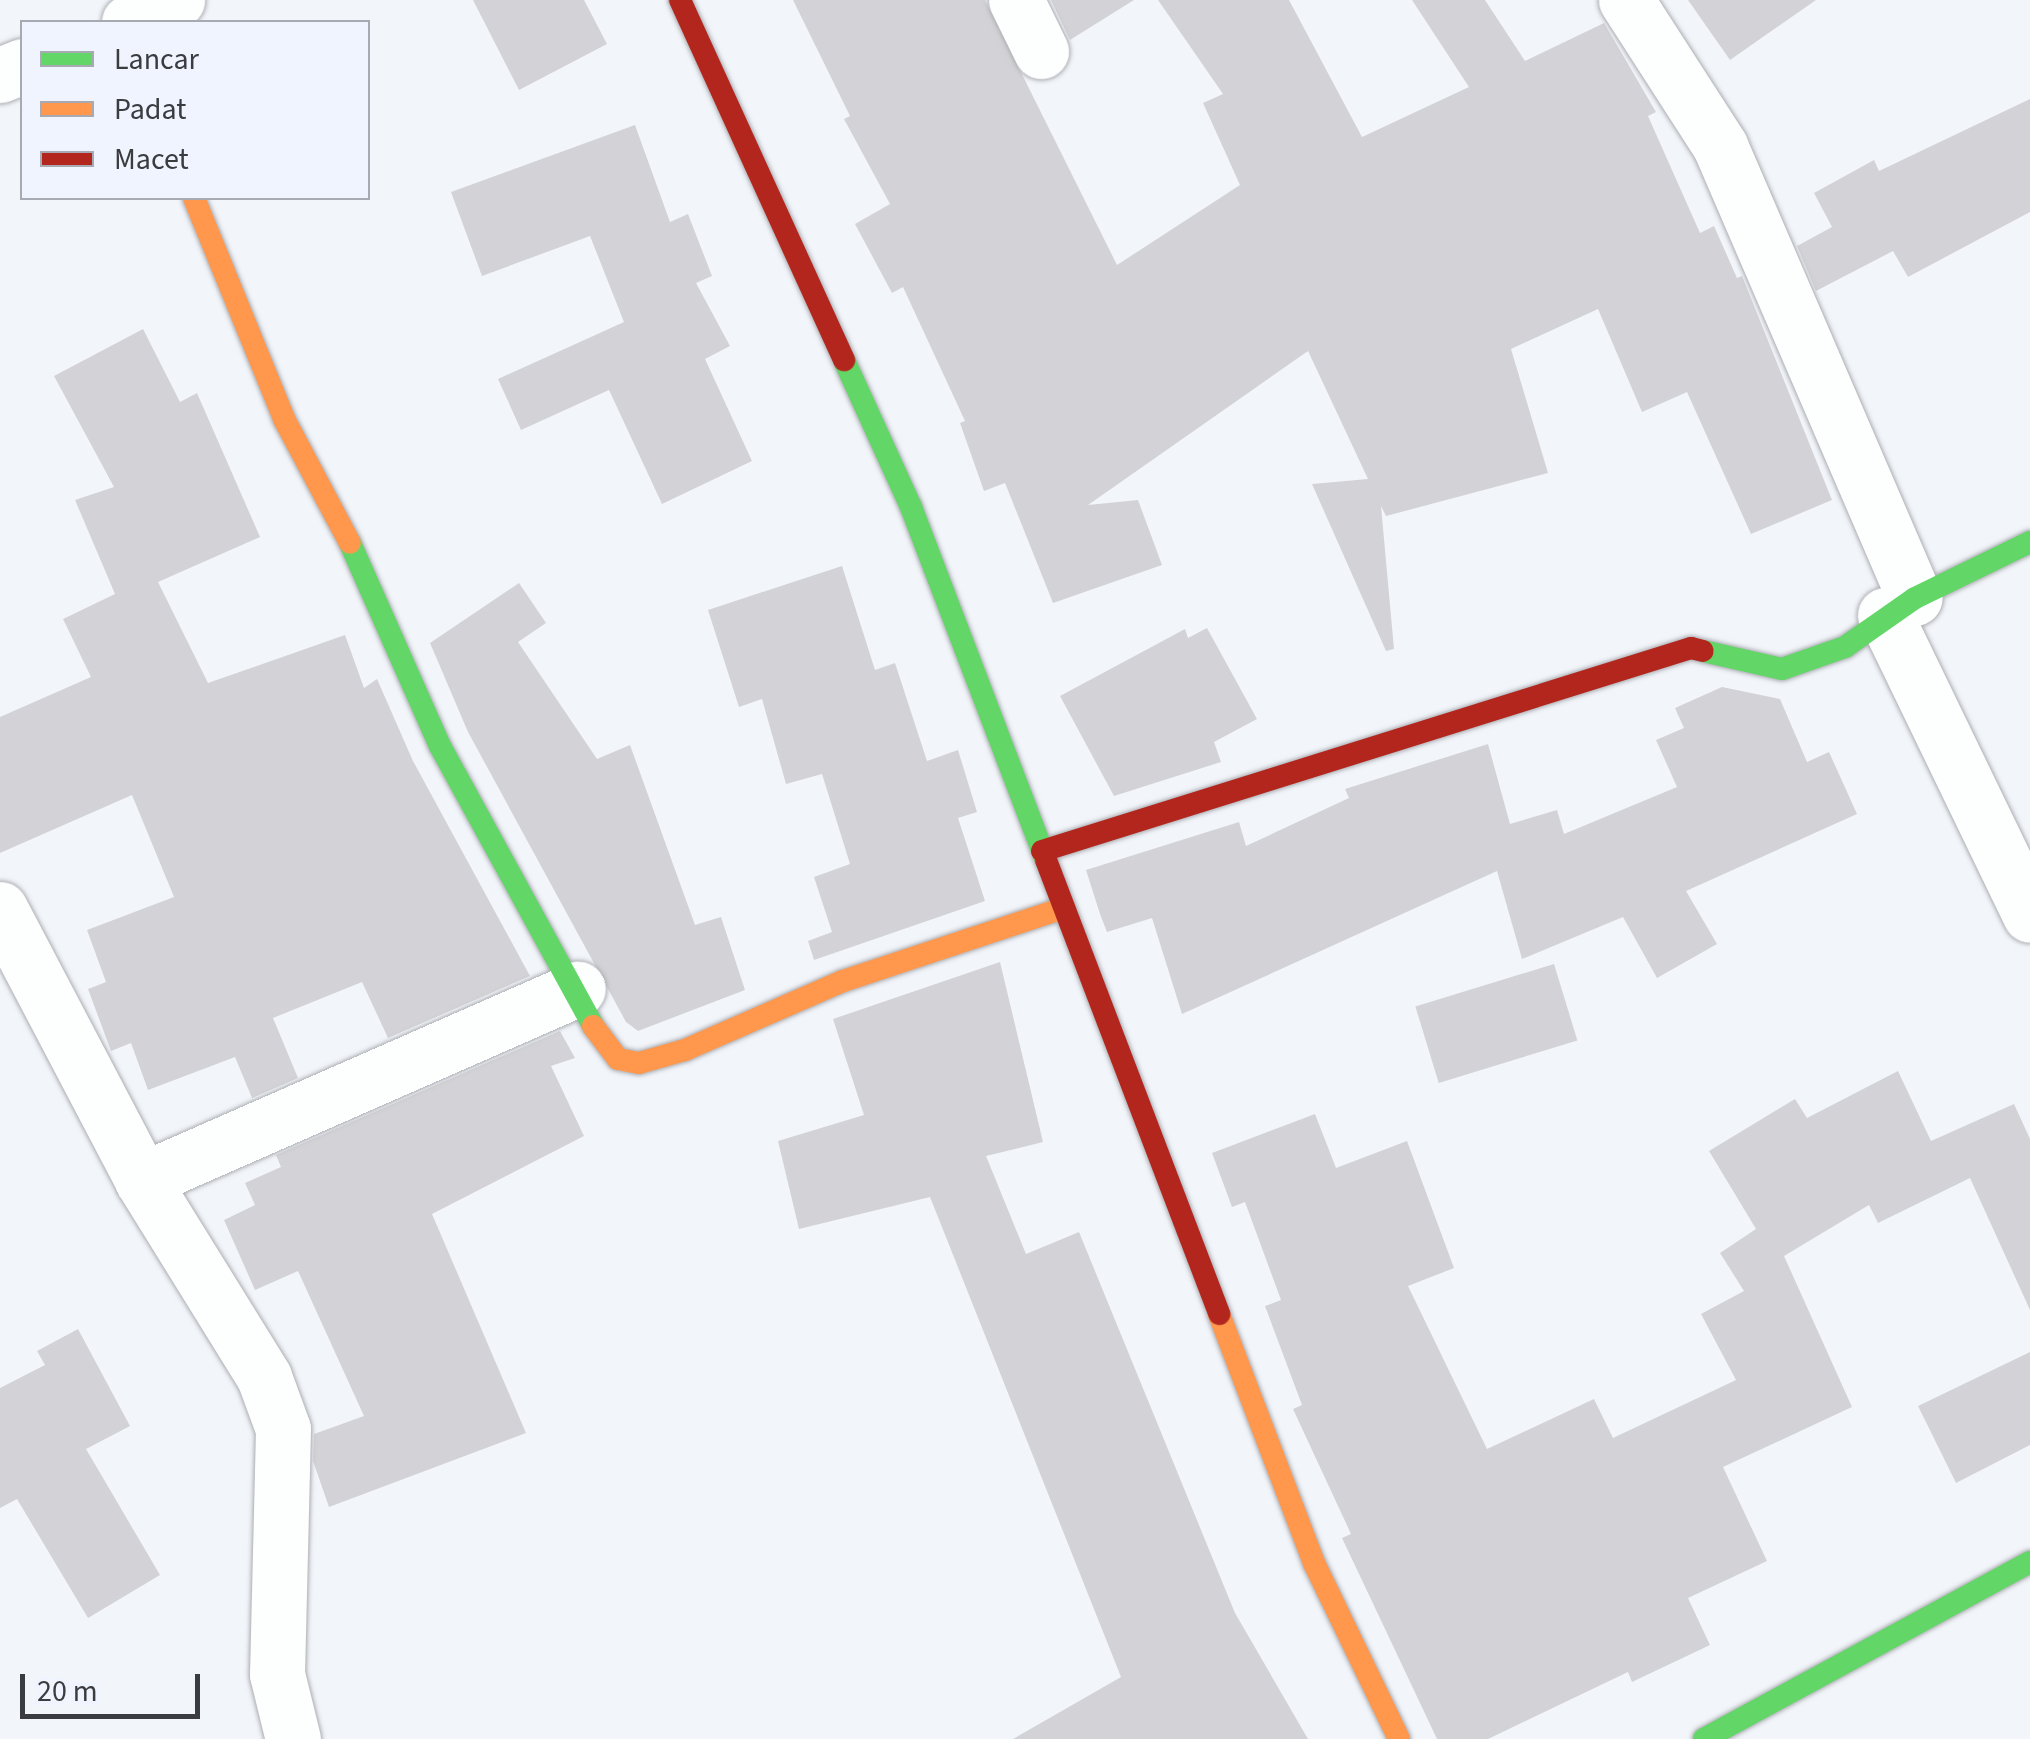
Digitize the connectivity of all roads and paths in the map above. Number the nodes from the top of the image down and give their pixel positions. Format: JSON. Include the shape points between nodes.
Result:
{"nodes":[{"id":1,"x":178,"y":0,"type":"edge"},
{"id":2,"x":680,"y":0,"type":"edge"},
{"id":3,"x":1016,"y":0,"type":"edge"},
{"id":4,"x":1626,"y":0,"type":"edge"},
{"id":5,"x":133,"y":20,"type":"edge"},
{"id":6,"x":1041,"y":51,"type":"dead end"},
{"id":7,"x":195,"y":200,"type":"edge"},
{"id":8,"x":2030,"y":542,"type":"edge"},
{"id":9,"x":1900,"y":606,"type":"junction"},
{"id":10,"x":1042,"y":851,"type":"junction"},
{"id":11,"x":1064,"y":908,"type":"junction"},
{"id":12,"x":0,"y":909,"type":"edge"},
{"id":13,"x":2030,"y":914,"type":"edge"},
{"id":14,"x":578,"y":989,"type":"junction"},
{"id":15,"x":142,"y":1180,"type":"junction"},
{"id":16,"x":2030,"y":1562,"type":"edge"},
{"id":17,"x":293,"y":1739,"type":"edge"},
{"id":18,"x":1399,"y":1739,"type":"edge"},
{"id":19,"x":1704,"y":1739,"type":"edge"}],
"edges":[{"from":1,"to":5,"type":"street"},
{"from":2,"to":10,"type":"main road","via":[[910,507]]},
{"from":3,"to":6,"type":"street"},
{"from":4,"to":9,"type":"street","via":[[1720,146]]},
{"from":7,"to":14,"type":"main road","via":[[284,419],[363,568],[440,746]]},
{"from":8,"to":9,"type":"main road"},
{"from":9,"to":10,"type":"main road","via":[[1845,646],[1782,669],[1691,648]]},
{"from":9,"to":13,"type":"street"},
{"from":10,"to":11,"type":"main road"},
{"from":11,"to":14,"type":"main road","via":[[843,981],[640,1063],[618,1059],[601,1041]]},
{"from":11,"to":18,"type":"main road","via":[[1314,1562]]},
{"from":12,"to":15,"type":"street"},
{"from":14,"to":15,"type":"street"},
{"from":15,"to":17,"type":"street","via":[[264,1377],[282,1429],[278,1674]]},
{"from":16,"to":19,"type":"main road"}]}
